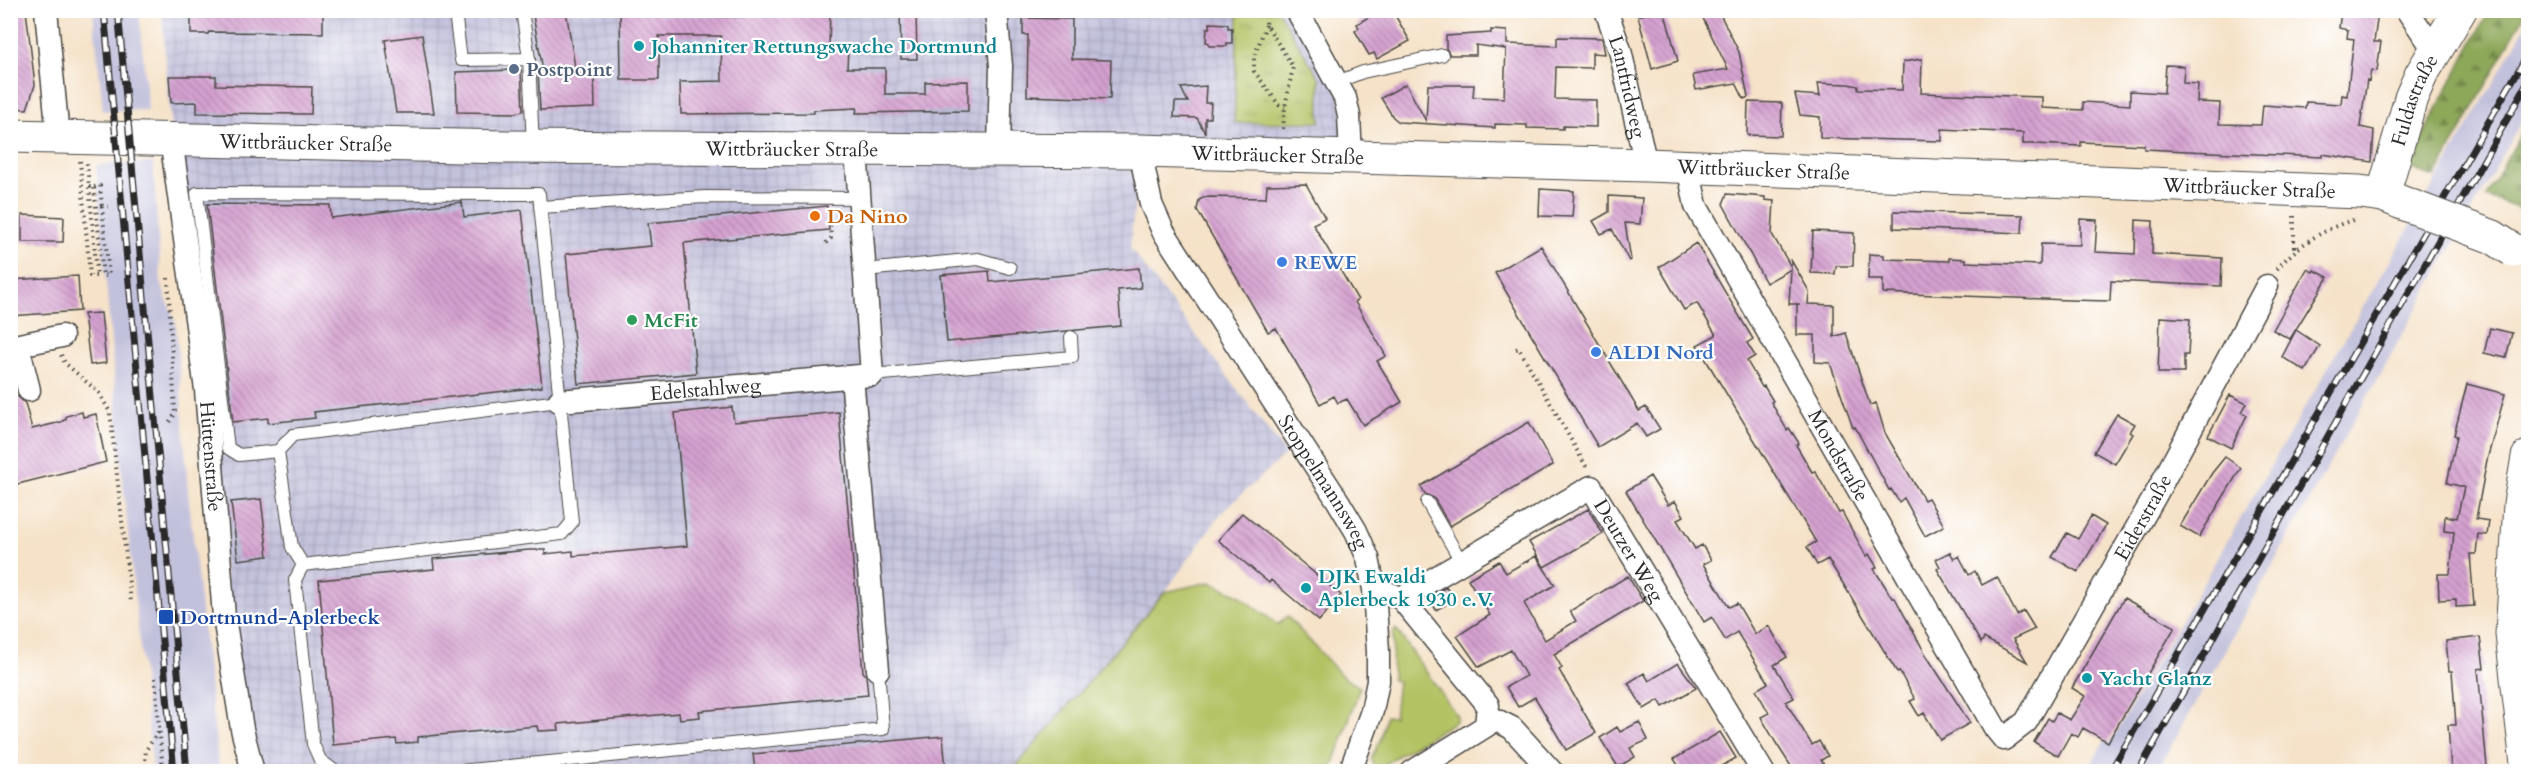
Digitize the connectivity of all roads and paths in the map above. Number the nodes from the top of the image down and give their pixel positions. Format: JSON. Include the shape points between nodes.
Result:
{"nodes":[{"id":1,"x":46,"y":10,"type":"edge"},
{"id":2,"x":470,"y":10,"type":"edge"},
{"id":3,"x":522,"y":10,"type":"edge"},
{"id":4,"x":996,"y":10,"type":"edge"},
{"id":5,"x":1267,"y":10,"type":"edge"},
{"id":6,"x":1297,"y":10,"type":"edge"},
{"id":7,"x":1606,"y":10,"type":"edge"},
{"id":8,"x":2407,"y":10,"type":"edge"},
{"id":9,"x":2460,"y":10,"type":"edge"},
{"id":10,"x":1266,"y":24,"type":"junction"},
{"id":11,"x":2435,"y":51,"type":"junction"},
{"id":12,"x":1443,"y":55,"type":"dead end"},
{"id":13,"x":529,"y":59,"type":"junction"},
{"id":14,"x":1337,"y":82,"type":"junction"},
{"id":15,"x":1285,"y":107,"type":"junction"},
{"id":16,"x":1283,"y":129,"type":"dead end"},
{"id":17,"x":10,"y":136,"type":"edge"},
{"id":18,"x":171,"y":139,"type":"junction"},
{"id":19,"x":69,"y":146,"type":"junction"},
{"id":20,"x":533,"y":147,"type":"junction"},
{"id":21,"x":999,"y":149,"type":"junction"},
{"id":22,"x":856,"y":150,"type":"junction"},
{"id":23,"x":1140,"y":151,"type":"junction"},
{"id":24,"x":1351,"y":156,"type":"junction"},
{"id":25,"x":87,"y":162,"type":"dead end"},
{"id":26,"x":1646,"y":165,"type":"junction"},
{"id":27,"x":1688,"y":166,"type":"junction"},
{"id":28,"x":92,"y":187,"type":"junction"},
{"id":29,"x":828,"y":197,"type":"junction"},
{"id":30,"x":860,"y":198,"type":"junction"},
{"id":31,"x":2392,"y":198,"type":"junction"},
{"id":32,"x":102,"y":207,"type":"junction"},
{"id":33,"x":108,"y":207,"type":"dead end"},
{"id":34,"x":540,"y":207,"type":"junction"},
{"id":35,"x":2294,"y":216,"type":"dead end"},
{"id":36,"x":2353,"y":219,"type":"dead end"},
{"id":37,"x":826,"y":243,"type":"dead end"},
{"id":38,"x":2294,"y":251,"type":"junction"},
{"id":39,"x":2524,"y":255,"type":"edge"},
{"id":40,"x":167,"y":267,"type":"dead end"},
{"id":41,"x":1010,"y":268,"type":"dead end"},
{"id":42,"x":865,"y":270,"type":"junction"},
{"id":43,"x":2267,"y":286,"type":"joint"},
{"id":44,"x":57,"y":337,"type":"joint"},
{"id":45,"x":1071,"y":337,"type":"dead end"},
{"id":46,"x":14,"y":346,"type":"edge"},
{"id":47,"x":1516,"y":349,"type":"dead end"},
{"id":48,"x":862,"y":376,"type":"junction"},
{"id":49,"x":29,"y":390,"type":"dead end"},
{"id":50,"x":559,"y":401,"type":"junction"},
{"id":51,"x":168,"y":425,"type":"dead end"},
{"id":52,"x":278,"y":451,"type":"junction"},
{"id":53,"x":2529,"y":457,"type":"edge"},
{"id":54,"x":1591,"y":487,"type":"junction"},
{"id":55,"x":1427,"y":502,"type":"dead end"},
{"id":56,"x":1461,"y":561,"type":"junction"},
{"id":57,"x":303,"y":565,"type":"junction"},
{"id":58,"x":1374,"y":589,"type":"junction"},
{"id":59,"x":1401,"y":598,"type":"junction"},
{"id":60,"x":131,"y":602,"type":"dead end"},
{"id":61,"x":878,"y":670,"type":"joint"},
{"id":62,"x":155,"y":678,"type":"dead end"},
{"id":63,"x":1488,"y":716,"type":"junction"},
{"id":64,"x":159,"y":730,"type":"junction"},
{"id":65,"x":2004,"y":739,"type":"joint"},
{"id":66,"x":551,"y":767,"type":"edge"},
{"id":67,"x":144,"y":771,"type":"edge"},
{"id":68,"x":163,"y":771,"type":"edge"},
{"id":69,"x":253,"y":771,"type":"edge"},
{"id":70,"x":336,"y":771,"type":"edge"},
{"id":71,"x":449,"y":771,"type":"edge"},
{"id":72,"x":1350,"y":771,"type":"edge"},
{"id":73,"x":1412,"y":771,"type":"edge"},
{"id":74,"x":1552,"y":771,"type":"edge"},
{"id":75,"x":1763,"y":771,"type":"edge"},
{"id":76,"x":2528,"y":771,"type":"edge"}],
"edges":[{"from":1,"to":19,"type":"street"},
{"from":2,"to":13,"type":"lane","via":[[455,12],[461,60]]},
{"from":3,"to":13,"type":"lane"},
{"from":4,"to":21,"type":"street","via":[[1001,66]]},
{"from":5,"to":10,"type":"path"},
{"from":6,"to":14,"type":"street"},
{"from":7,"to":26,"type":"street","name":"Lantfridweg","via":[[1620,50]]},
{"from":8,"to":11,"type":"street"},
{"from":9,"to":11,"type":"main road","name":"Fuldastraße"},
{"from":10,"to":15,"type":"path","via":[[1293,68]]},
{"from":10,"to":15,"type":"path","via":[[1254,57],[1254,70],[1279,105]]},
{"from":11,"to":31,"type":"main road","name":"Fuldastraße","via":[[2411,98]]},
{"from":12,"to":14,"type":"lane","via":[[1364,72]]},
{"from":13,"to":20,"type":"lane"},
{"from":14,"to":24,"type":"street","via":[[1349,116]]},
{"from":15,"to":16,"type":"path"},
{"from":17,"to":19,"type":"main road","name":"Wittbräucker Straße"},
{"from":18,"to":19,"type":"main road","name":"Wittbräucker Straße"},
{"from":18,"to":20,"type":"main road","name":"Wittbräucker Straße"},
{"from":18,"to":69,"type":"street","name":"Hüttenstraße","via":[[206,390],[224,617],[242,729]]},
{"from":19,"to":28,"type":"path","via":[[90,276],[97,276]]},
{"from":20,"to":22,"type":"main road","name":"Wittbräucker Straße"},
{"from":21,"to":22,"type":"main road","name":"Wittbräucker Straße"},
{"from":21,"to":23,"type":"main road","name":"Wittbräucker Straße"},
{"from":22,"to":30,"type":"street"},
{"from":23,"to":24,"type":"main road","name":"Wittbräucker Straße"},
{"from":23,"to":58,"type":"street","name":"Stoppelmannsweg","via":[[1151,204],[1163,231],[1356,531],[1368,558]]},
{"from":24,"to":26,"type":"main road","name":"Wittbräucker Straße"},
{"from":25,"to":28,"type":"path"},
{"from":26,"to":27,"type":"main road","name":"Wittbräucker Straße"},
{"from":27,"to":31,"type":"main road","name":"Wittbräucker Straße","via":[[2360,192]]},
{"from":27,"to":65,"type":"street","name":"Mondstraße","via":[[1696,206]]},
{"from":28,"to":32,"type":"path","via":[[100,186]]},
{"from":28,"to":32,"type":"path","via":[[103,276],[109,275]]},
{"from":29,"to":30,"type":"lane"},
{"from":29,"to":34,"type":"lane","via":[[705,197]]},
{"from":29,"to":37,"type":"path","via":[[831,238]]},
{"from":30,"to":42,"type":"street"},
{"from":31,"to":39,"type":"main road","name":"Wittbräucker Straße","bridge":true,"via":[[2493,237]]},
{"from":32,"to":33,"type":"path"},
{"from":34,"to":50,"type":"lane"},
{"from":34,"to":52,"type":"lane","via":[[539,194],[197,193],[228,448],[239,455]]},
{"from":35,"to":38,"type":"path"},
{"from":36,"to":38,"type":"path"},
{"from":38,"to":43,"type":"path"},
{"from":40,"to":51,"type":"path","via":[[175,414]]},
{"from":41,"to":42,"type":"lane","via":[[978,259]]},
{"from":42,"to":48,"type":"street"},
{"from":43,"to":65,"type":"street","name":"Eiderstraße","via":[[2155,496],[2026,722]]},
{"from":44,"to":46,"type":"street"},
{"from":44,"to":60,"type":"path","via":[[65,363],[99,393],[110,412]]},
{"from":45,"to":48,"type":"lane","name":"Edelstahlweg","via":[[1072,357]]},
{"from":46,"to":49,"type":"street"},
{"from":47,"to":54,"type":"path","via":[[1519,348],[1586,465]]},
{"from":48,"to":50,"type":"street","name":"Edelstahlweg"},
{"from":48,"to":61,"type":"street"},
{"from":50,"to":52,"type":"lane","via":[[293,435]]},
{"from":50,"to":57,"type":"lane","via":[[572,522],[562,534]]},
{"from":52,"to":57,"type":"lane","via":[[292,547]]},
{"from":53,"to":76,"type":"main road","via":[[2520,504],[2512,634]]},
{"from":54,"to":56,"type":"street","name":"Deutzer Weg"},
{"from":54,"to":75,"type":"street","name":"Deutzer Weg"},
{"from":55,"to":56,"type":"lane"},
{"from":56,"to":59,"type":"street","name":"Deutzer Weg"},
{"from":57,"to":70,"type":"lane","via":[[295,580],[313,744],[320,760]]},
{"from":58,"to":59,"type":"street"},
{"from":58,"to":72,"type":"street","name":"Stoppelmannsweg","via":[[1378,681],[1372,711]]},
{"from":59,"to":63,"type":"street","via":[[1488,705]]},
{"from":61,"to":66,"type":"lane","via":[[884,729]]},
{"from":62,"to":64,"type":"path"},
{"from":63,"to":73,"type":"street","via":[[1486,726]]},
{"from":63,"to":74,"type":"street","via":[[1512,728]]},
{"from":64,"to":67,"type":"path","via":[[146,750]]},
{"from":64,"to":68,"type":"path"},
{"from":66,"to":71,"type":"lane"}]}
